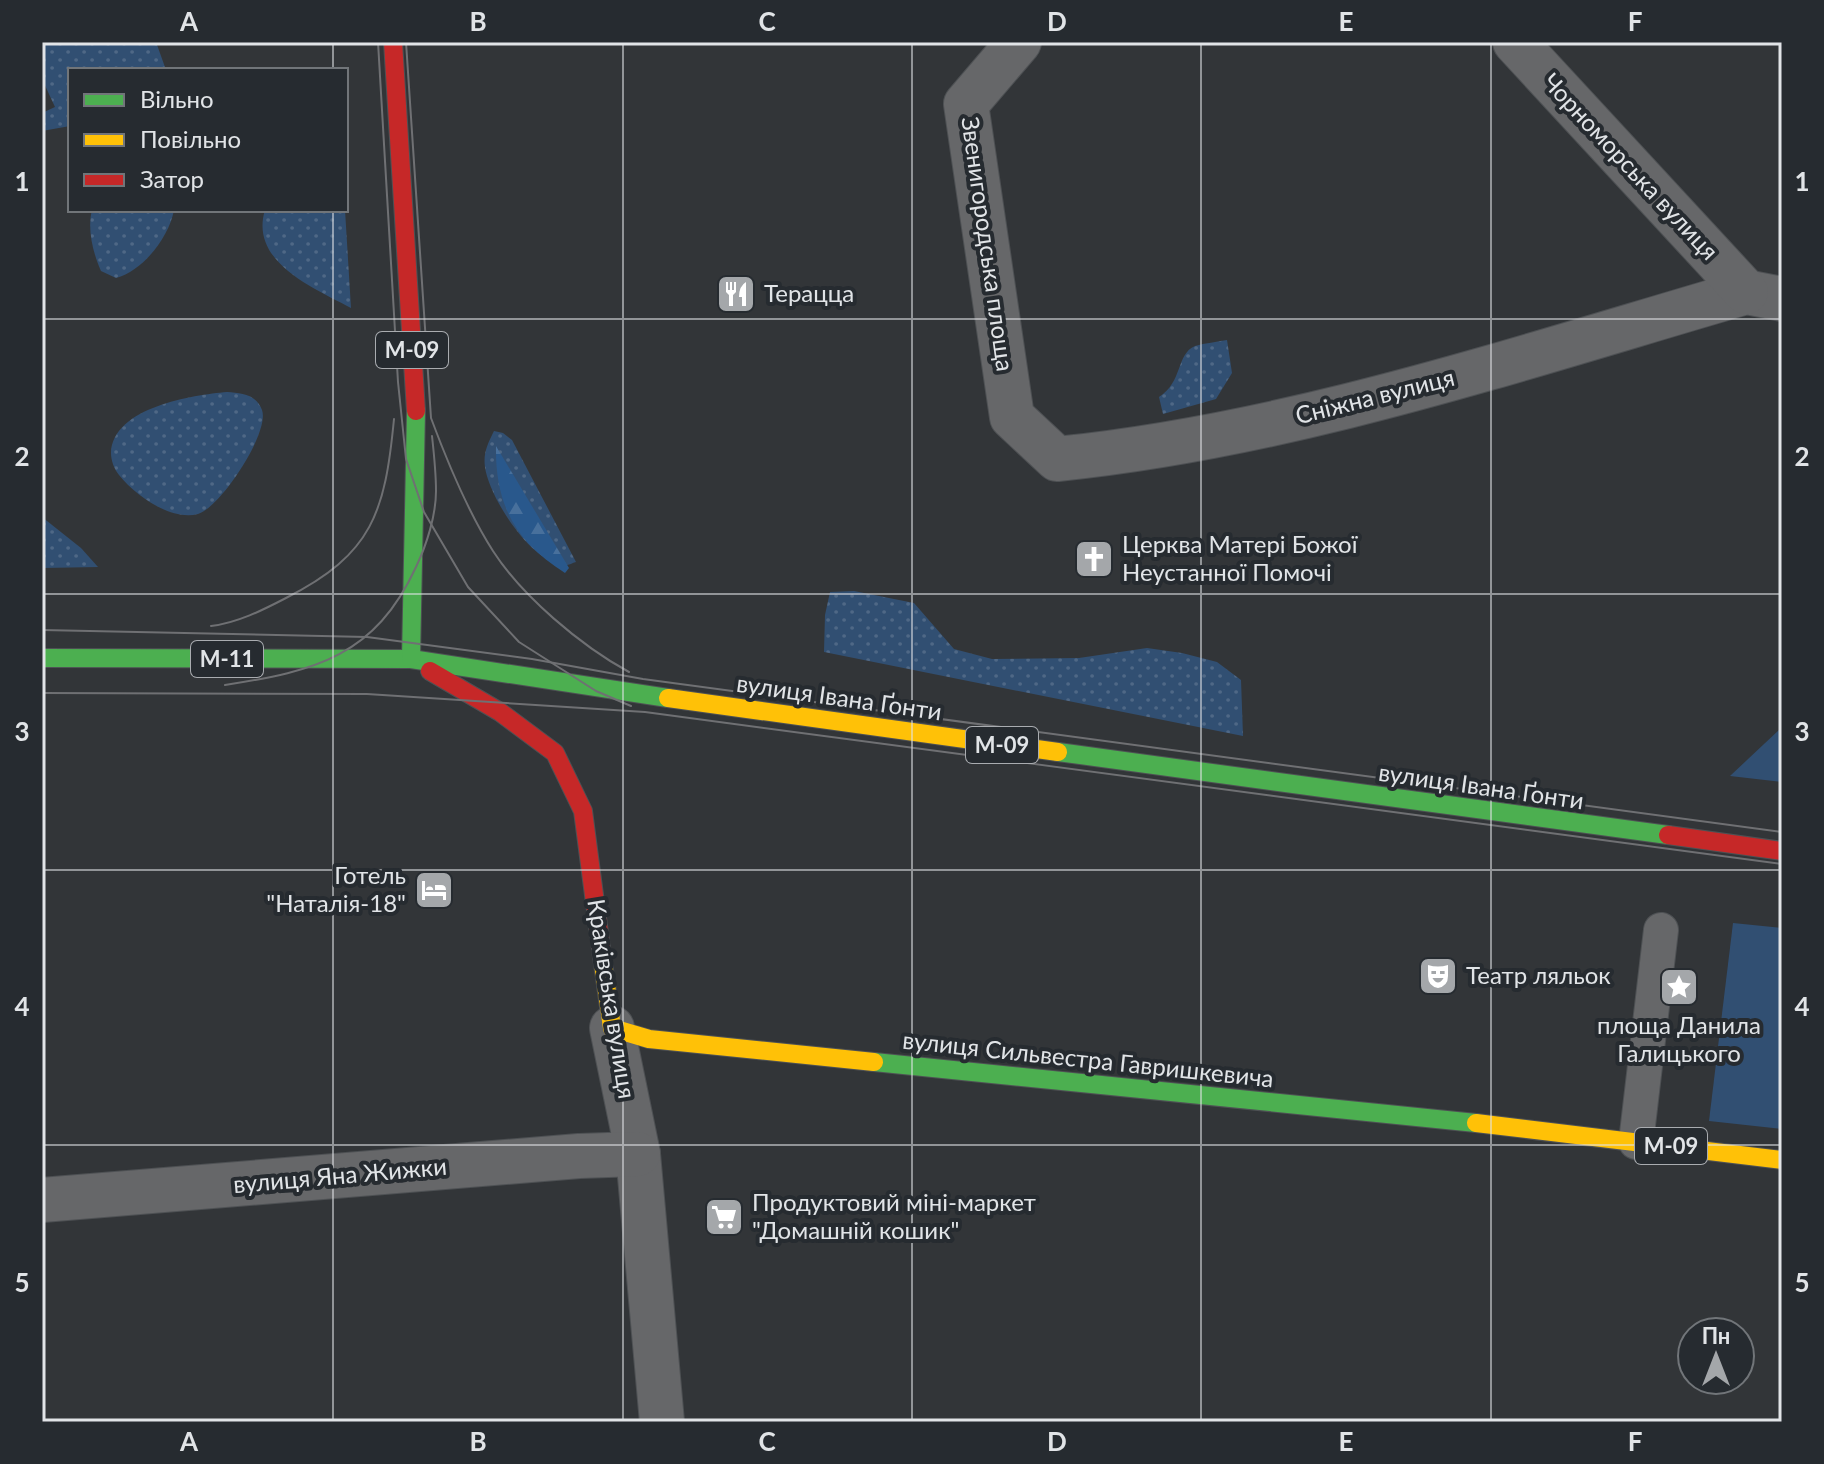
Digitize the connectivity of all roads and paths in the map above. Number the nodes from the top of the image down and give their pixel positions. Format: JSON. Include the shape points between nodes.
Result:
{"nodes":[{"id":1,"x":393,"y":42,"type":"edge"},
{"id":2,"x":1019,"y":42,"type":"edge"},
{"id":3,"x":1515,"y":42,"type":"edge"},
{"id":4,"x":1764,"y":296,"type":"edge"},
{"id":5,"x":1012,"y":417,"type":"joint"},
{"id":6,"x":42,"y":658,"type":"edge"},
{"id":7,"x":411,"y":659,"type":"junction"},
{"id":8,"x":1782,"y":851,"type":"edge"},
{"id":9,"x":1661,"y":930,"type":"dead end"},
{"id":10,"x":612,"y":1028,"type":"junction"},
{"id":11,"x":1636,"y":1142,"type":"junction"},
{"id":12,"x":638,"y":1154,"type":"junction"},
{"id":13,"x":1782,"y":1160,"type":"edge"},
{"id":14,"x":42,"y":1200,"type":"edge"},
{"id":15,"x":662,"y":1422,"type":"edge"}],
"edges":[{"from":1,"to":7,"type":"main road","number":"М-09","via":[[416,417]]},
{"from":2,"to":5,"type":"street","name":"Звенигородська площа","via":[[966,104]]},
{"from":3,"to":4,"type":"street","name":"Чорноморська вулиця"},
{"from":4,"to":5,"type":"street","name":"Сніжна вулиця","via":[[1371,402],[1135,451],[1057,459]]},
{"from":6,"to":7,"type":"main road","number":"М-11"},
{"from":7,"to":8,"type":"main road","name":"вулиця Івана Ґонти","number":"М-09"},
{"from":7,"to":10,"type":"main road","name":"Краківська вулиця","via":[[500,712],[555,753],[583,811]]},
{"from":9,"to":11,"type":"lane"},
{"from":10,"to":11,"type":"main road","name":"вулиця Сильвестра Гавришкевича","number":"М-09","via":[[649,1039]]},
{"from":10,"to":12,"type":"street","name":"Краківська вулиця"},
{"from":11,"to":13,"type":"main road","number":"М-09"},
{"from":12,"to":14,"type":"street","name":"вулиця Яна Жижки"},
{"from":12,"to":15,"type":"street","name":"Краківська вулиця"}]}
